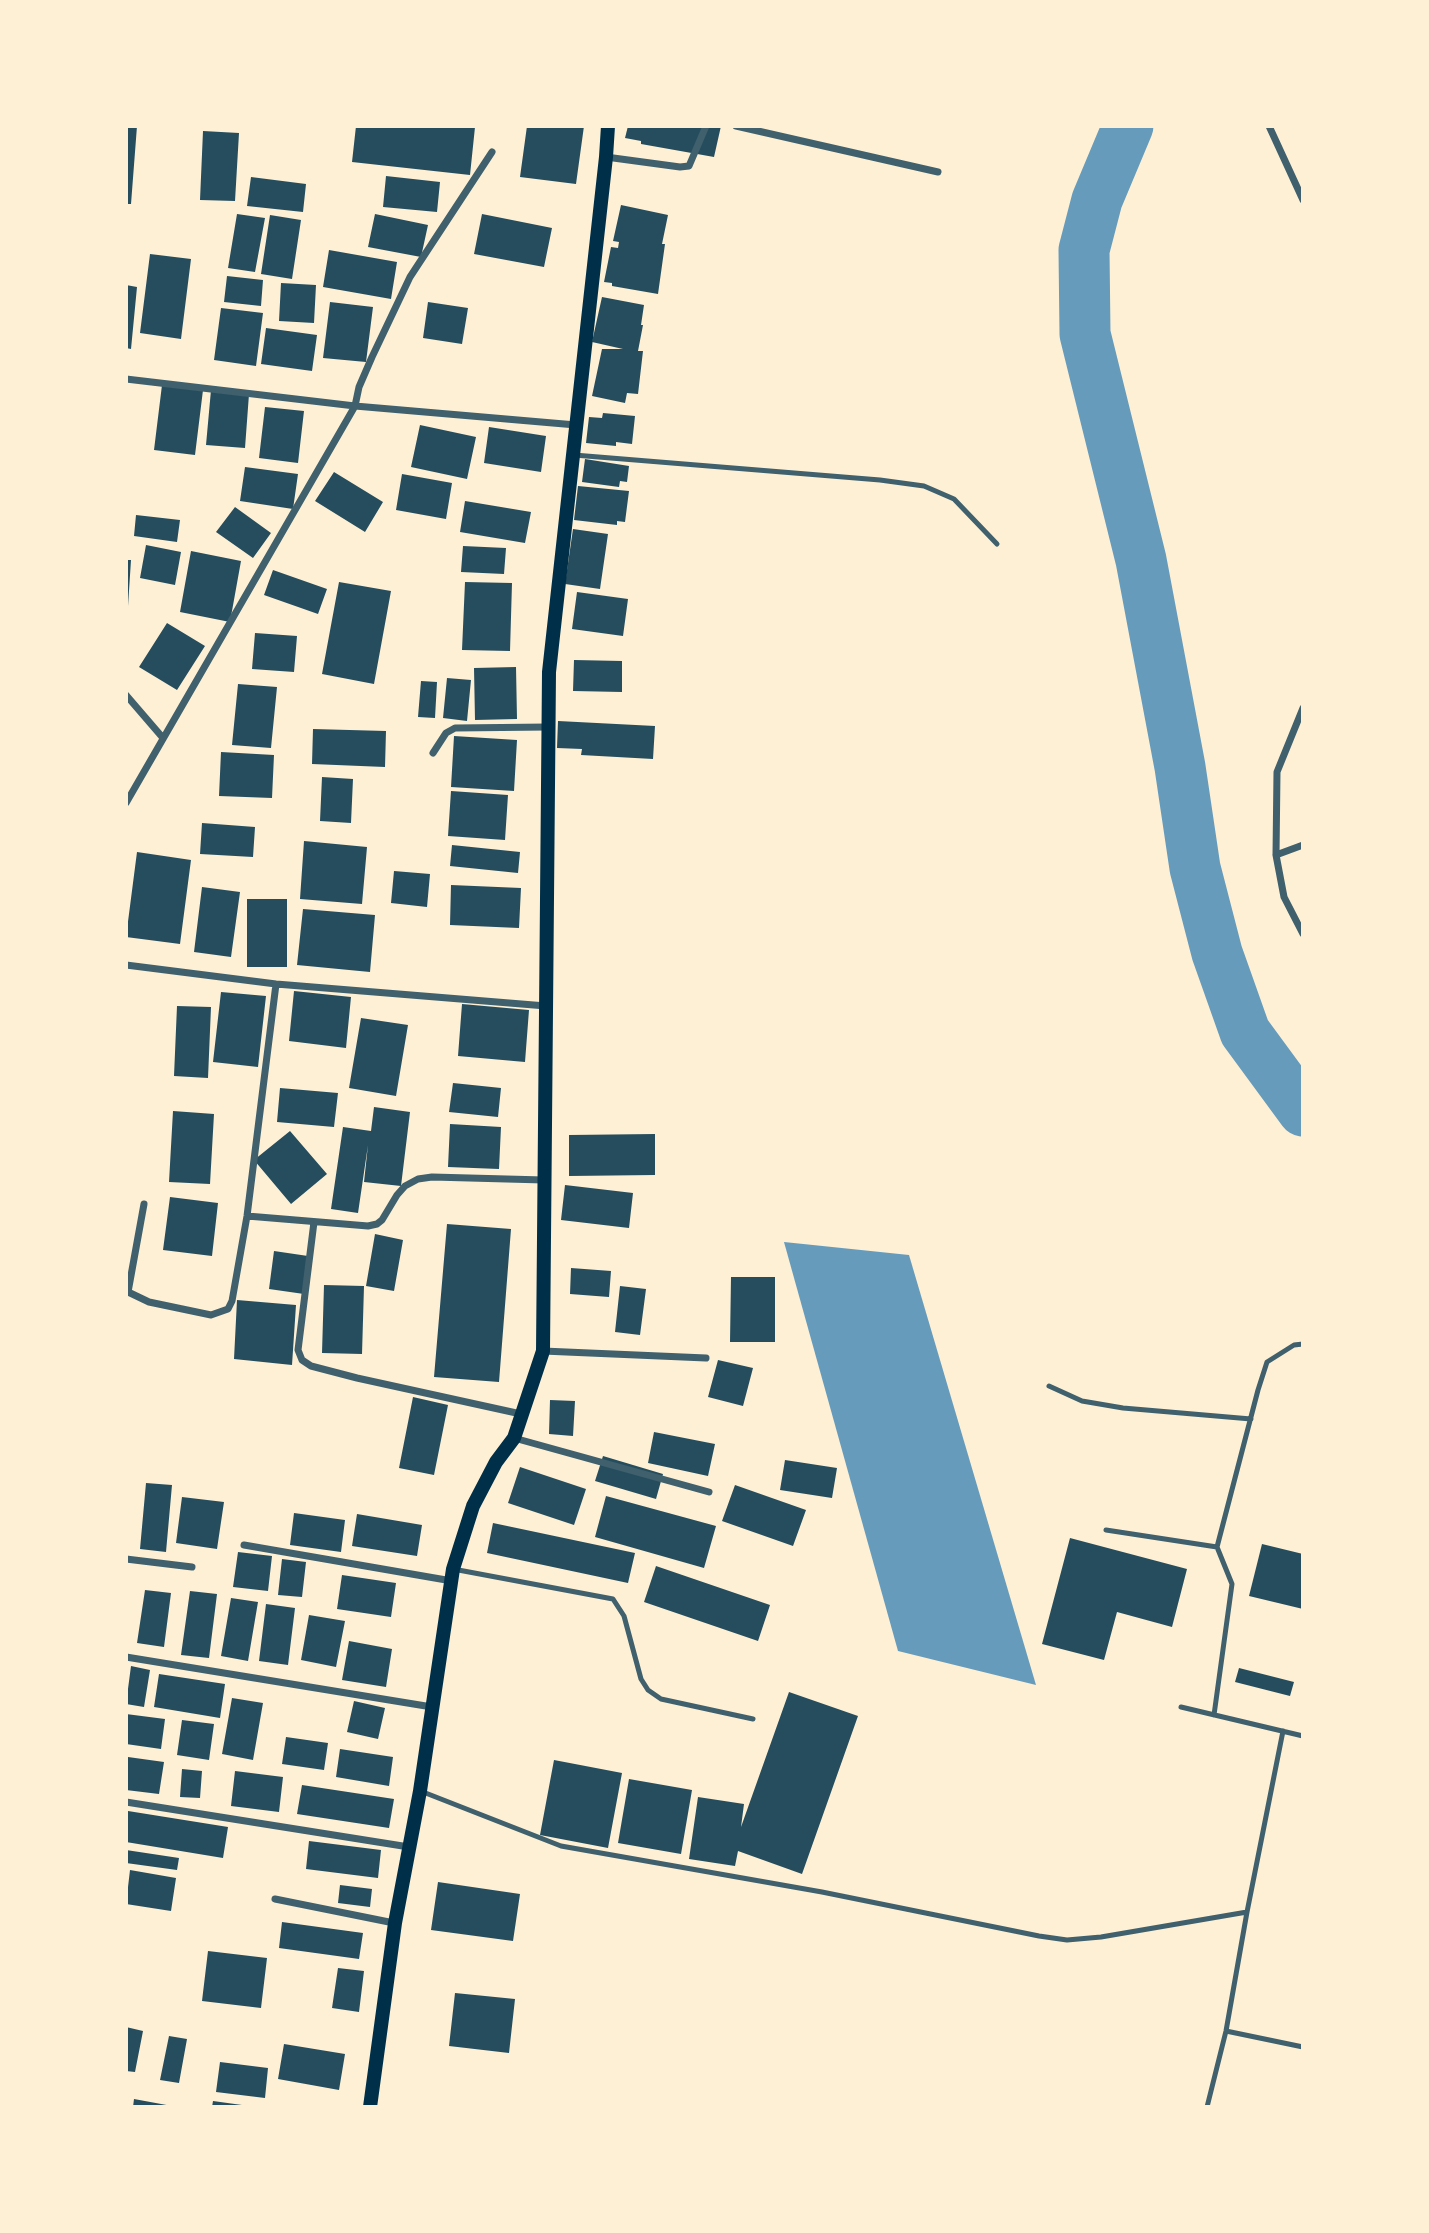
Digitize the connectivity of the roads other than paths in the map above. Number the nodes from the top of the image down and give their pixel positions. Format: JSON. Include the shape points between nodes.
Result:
{"nodes":[{"id":1,"x":608,"y":126,"type":"edge"},
{"id":2,"x":706,"y":126,"type":"edge"},
{"id":3,"x":736,"y":126,"type":"edge"},
{"id":4,"x":1269,"y":126,"type":"edge"},
{"id":5,"x":492,"y":152,"type":"dead end"},
{"id":6,"x":606,"y":158,"type":"junction"},
{"id":7,"x":938,"y":172,"type":"dead end"},
{"id":8,"x":1303,"y":200,"type":"edge"},
{"id":9,"x":126,"y":379,"type":"edge"},
{"id":10,"x":355,"y":406,"type":"junction"},
{"id":11,"x":576,"y":425,"type":"junction"},
{"id":12,"x":574,"y":455,"type":"junction"},
{"id":13,"x":997,"y":544,"type":"dead end"},
{"id":14,"x":126,"y":695,"type":"edge"},
{"id":15,"x":1303,"y":708,"type":"edge"},
{"id":16,"x":548,"y":727,"type":"junction"},
{"id":17,"x":163,"y":738,"type":"junction"},
{"id":18,"x":433,"y":752,"type":"dead end"},
{"id":19,"x":126,"y":803,"type":"edge"},
{"id":20,"x":1303,"y":845,"type":"edge"},
{"id":21,"x":1276,"y":855,"type":"junction"},
{"id":22,"x":1303,"y":934,"type":"edge"},
{"id":23,"x":126,"y":965,"type":"edge"},
{"id":24,"x":276,"y":984,"type":"junction"},
{"id":25,"x":546,"y":1006,"type":"junction"},
{"id":26,"x":544,"y":1180,"type":"junction"},
{"id":27,"x":144,"y":1204,"type":"dead end"},
{"id":28,"x":247,"y":1216,"type":"junction"},
{"id":29,"x":314,"y":1222,"type":"junction"},
{"id":30,"x":127,"y":1292,"type":"edge"},
{"id":31,"x":1303,"y":1343,"type":"edge"},
{"id":32,"x":542,"y":1351,"type":"junction"},
{"id":33,"x":706,"y":1358,"type":"dead end"},
{"id":34,"x":1049,"y":1386,"type":"dead end"},
{"id":35,"x":522,"y":1415,"type":"junction"},
{"id":36,"x":1251,"y":1419,"type":"junction"},
{"id":37,"x":514,"y":1438,"type":"junction"},
{"id":38,"x":709,"y":1492,"type":"dead end"},
{"id":39,"x":1106,"y":1530,"type":"dead end"},
{"id":40,"x":244,"y":1545,"type":"dead end"},
{"id":41,"x":1217,"y":1547,"type":"junction"},
{"id":42,"x":126,"y":1559,"type":"edge"},
{"id":43,"x":192,"y":1567,"type":"dead end"},
{"id":44,"x":453,"y":1575,"type":"junction"},
{"id":45,"x":126,"y":1657,"type":"edge"},
{"id":46,"x":1181,"y":1707,"type":"dead end"},
{"id":47,"x":433,"y":1708,"type":"junction"},
{"id":48,"x":1214,"y":1715,"type":"junction"},
{"id":49,"x":754,"y":1719,"type":"dead end"},
{"id":50,"x":1283,"y":1731,"type":"junction"},
{"id":51,"x":1303,"y":1736,"type":"edge"},
{"id":52,"x":420,"y":1791,"type":"junction"},
{"id":53,"x":126,"y":1802,"type":"edge"},
{"id":54,"x":410,"y":1847,"type":"junction"},
{"id":55,"x":275,"y":1899,"type":"dead end"},
{"id":56,"x":1247,"y":1912,"type":"junction"},
{"id":57,"x":395,"y":1923,"type":"junction"},
{"id":58,"x":1226,"y":2031,"type":"junction"},
{"id":59,"x":1303,"y":2047,"type":"edge"},
{"id":60,"x":370,"y":2107,"type":"edge"},
{"id":61,"x":1207,"y":2107,"type":"edge"}],
"edges":[{"from":1,"to":6,"type":"main road"},
{"from":2,"to":6,"type":"street","via":[[689,166]]},
{"from":3,"to":7,"type":"street"},
{"from":4,"to":8,"type":"street"},
{"from":5,"to":10,"type":"street","via":[[410,277],[359,387]]},
{"from":6,"to":11,"type":"main road"},
{"from":9,"to":10,"type":"street"},
{"from":10,"to":11,"type":"street"},
{"from":10,"to":17,"type":"street"},
{"from":11,"to":12,"type":"main road"},
{"from":12,"to":13,"type":"lane","via":[[924,486],[954,499]]},
{"from":12,"to":16,"type":"main road","via":[[549,672]]},
{"from":14,"to":17,"type":"street"},
{"from":15,"to":21,"type":"street","via":[[1277,772]]},
{"from":16,"to":18,"type":"street","via":[[455,728]]},
{"from":16,"to":25,"type":"main road"},
{"from":17,"to":19,"type":"street"},
{"from":20,"to":21,"type":"street"},
{"from":21,"to":22,"type":"street","via":[[1284,897]]},
{"from":23,"to":24,"type":"street"},
{"from":24,"to":25,"type":"street"},
{"from":24,"to":28,"type":"street"},
{"from":25,"to":26,"type":"main road"},
{"from":26,"to":29,"type":"street","via":[[418,1179],[405,1186],[377,1224]]},
{"from":26,"to":32,"type":"main road"},
{"from":27,"to":30,"type":"street"},
{"from":28,"to":29,"type":"street"},
{"from":28,"to":30,"type":"street","via":[[228,1309],[211,1315],[149,1303]]},
{"from":29,"to":35,"type":"street","via":[[298,1350],[302,1360],[334,1372]]},
{"from":31,"to":36,"type":"lane","via":[[1267,1362]]},
{"from":32,"to":33,"type":"street"},
{"from":32,"to":35,"type":"main road"},
{"from":34,"to":36,"type":"lane","via":[[1082,1401],[1123,1408]]},
{"from":35,"to":37,"type":"main road"},
{"from":36,"to":41,"type":"lane"},
{"from":37,"to":38,"type":"street"},
{"from":37,"to":44,"type":"main road","via":[[473,1506]]},
{"from":39,"to":41,"type":"lane"},
{"from":40,"to":44,"type":"street"},
{"from":41,"to":48,"type":"lane","via":[[1233,1584]]},
{"from":42,"to":43,"type":"street"},
{"from":44,"to":47,"type":"main road"},
{"from":44,"to":49,"type":"lane","via":[[613,1600],[624,1616],[641,1679],[648,1689],[661,1699]]},
{"from":45,"to":47,"type":"street"},
{"from":46,"to":48,"type":"lane"},
{"from":47,"to":52,"type":"main road"},
{"from":48,"to":50,"type":"lane"},
{"from":50,"to":51,"type":"lane"},
{"from":50,"to":56,"type":"lane"},
{"from":52,"to":54,"type":"main road"},
{"from":52,"to":56,"type":"lane","via":[[561,1846],[1039,1936],[1067,1940],[1101,1937]]},
{"from":53,"to":54,"type":"street"},
{"from":54,"to":57,"type":"main road"},
{"from":55,"to":57,"type":"street"},
{"from":56,"to":58,"type":"lane"},
{"from":57,"to":60,"type":"main road"},
{"from":58,"to":59,"type":"lane"},
{"from":58,"to":61,"type":"lane"}]}
